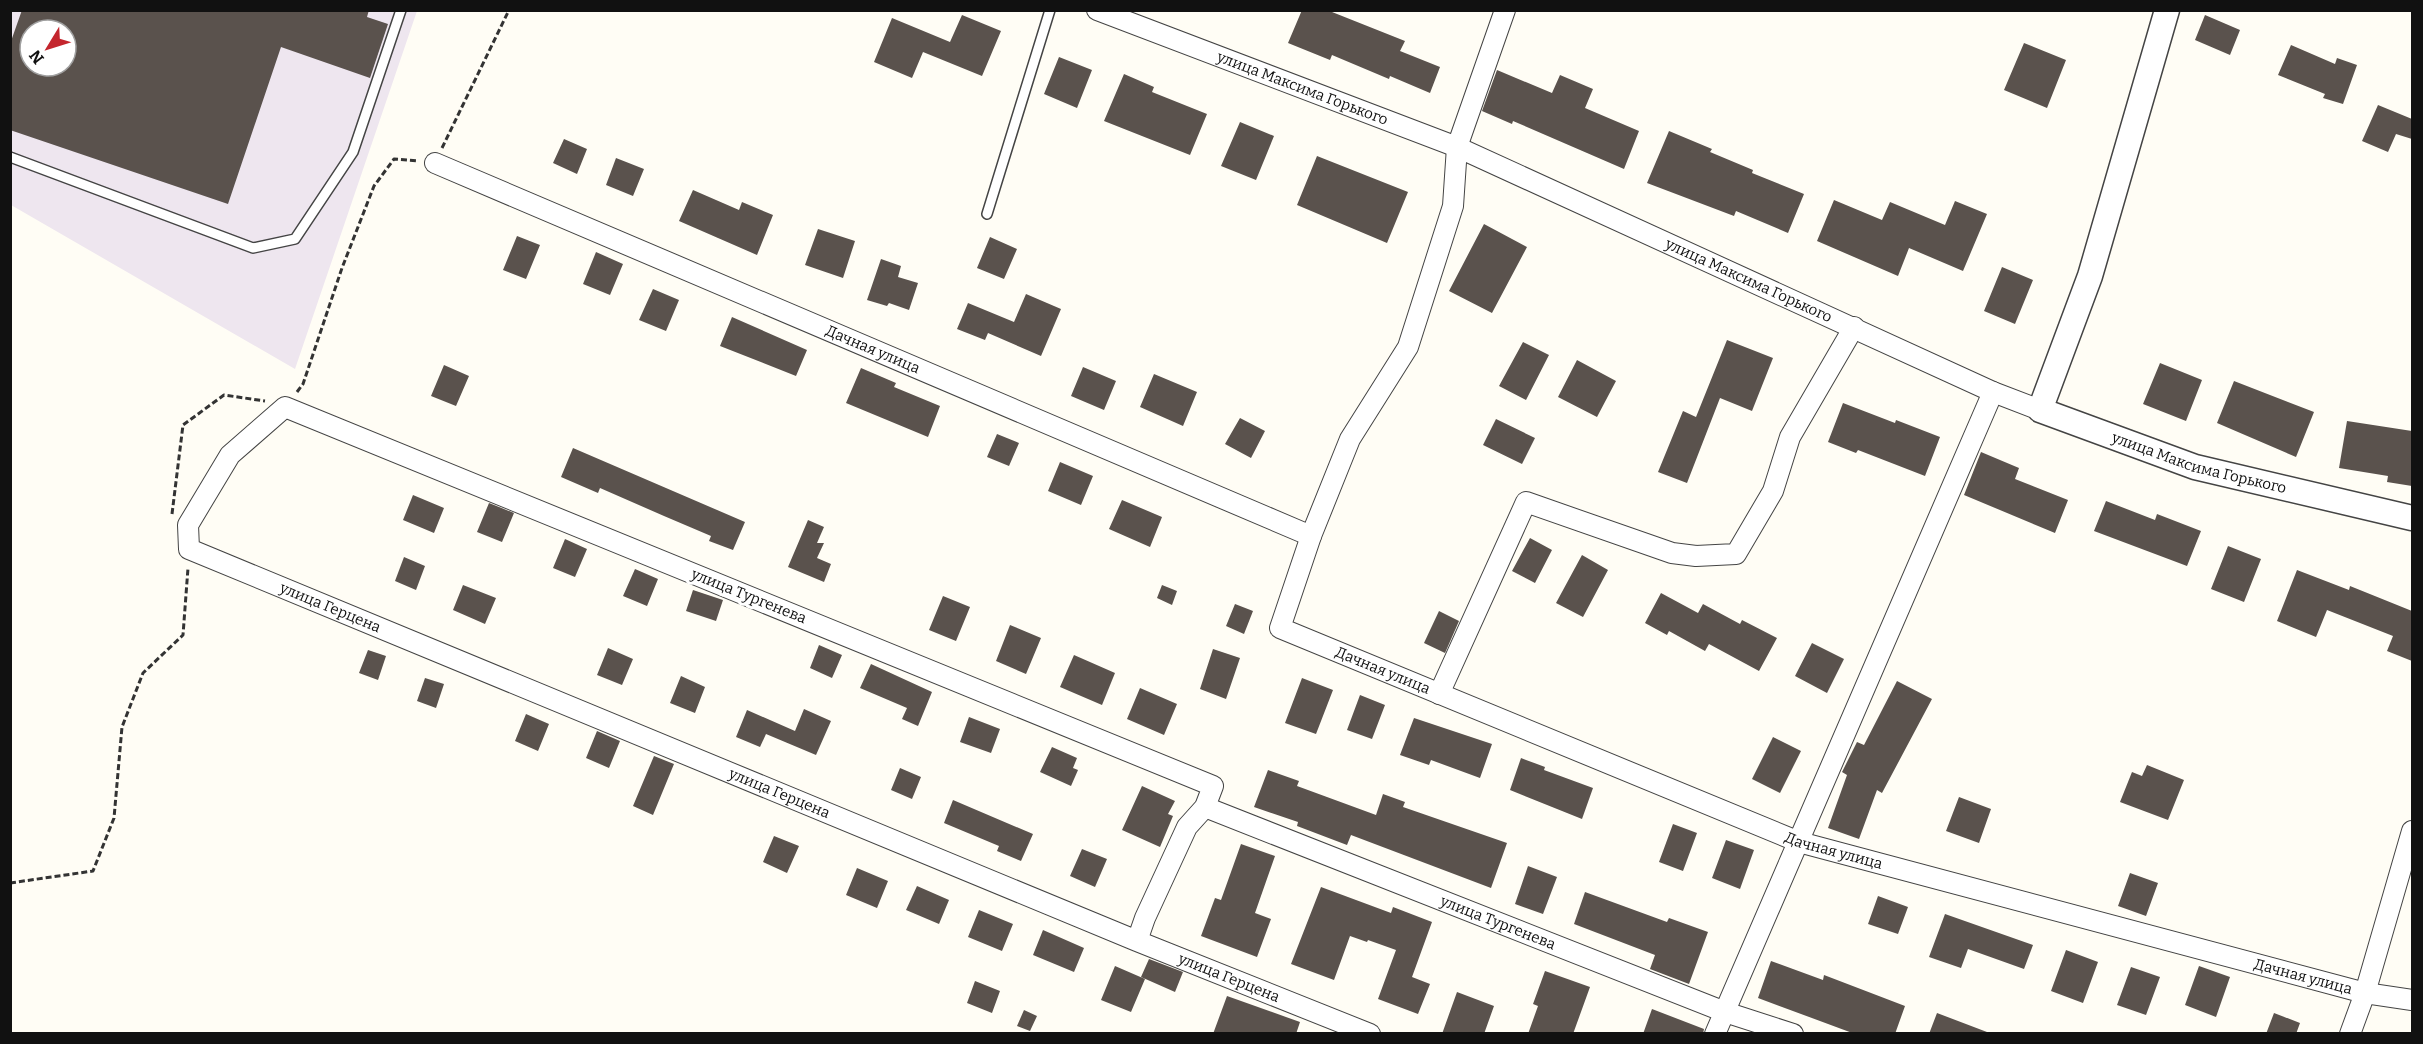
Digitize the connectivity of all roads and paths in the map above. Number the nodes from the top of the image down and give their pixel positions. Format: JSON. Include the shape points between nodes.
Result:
{"nodes":[{"id":1,"x":401,"y":10,"type":"edge"},
{"id":2,"x":508,"y":10,"type":"edge"},
{"id":3,"x":1050,"y":10,"type":"edge"},
{"id":4,"x":1097,"y":10,"type":"edge"},
{"id":5,"x":1505,"y":10,"type":"edge"},
{"id":6,"x":2167,"y":10,"type":"edge"},
{"id":7,"x":1457,"y":147,"type":"junction"},
{"id":8,"x":10,"y":157,"type":"edge"},
{"id":9,"x":435,"y":163,"type":"junction"},
{"id":10,"x":987,"y":214,"type":"dead end"},
{"id":11,"x":1854,"y":327,"type":"junction"},
{"id":12,"x":1993,"y":392,"type":"junction"},
{"id":13,"x":285,"y":407,"type":"junction"},
{"id":14,"x":2040,"y":410,"type":"junction"},
{"id":15,"x":2412,"y":518,"type":"edge"},
{"id":16,"x":1311,"y":536,"type":"junction"},
{"id":17,"x":189,"y":549,"type":"junction"},
{"id":18,"x":1439,"y":694,"type":"junction"},
{"id":19,"x":1205,"y":807,"type":"junction"},
{"id":20,"x":2412,"y":831,"type":"edge"},
{"id":21,"x":1798,"y":842,"type":"junction"},
{"id":22,"x":10,"y":883,"type":"edge"},
{"id":23,"x":1137,"y":941,"type":"junction"},
{"id":24,"x":2365,"y":993,"type":"junction"},
{"id":25,"x":2412,"y":1000,"type":"edge"},
{"id":26,"x":1725,"y":1012,"type":"junction"},
{"id":27,"x":1370,"y":1034,"type":"edge"},
{"id":28,"x":1715,"y":1034,"type":"edge"},
{"id":29,"x":1793,"y":1034,"type":"edge"},
{"id":30,"x":2350,"y":1034,"type":"edge"}],
"edges":[{"from":1,"to":8,"type":"lane","via":[[353,153],[295,239],[253,248]]},
{"from":2,"to":9,"type":"path"},
{"from":3,"to":10,"type":"lane"},
{"from":4,"to":7,"type":"street","name":"улица Максима Горького"},
{"from":5,"to":7,"type":"street"},
{"from":6,"to":14,"type":"street","via":[[2090,276]]},
{"from":7,"to":11,"type":"street","name":"улица Максима Горького"},
{"from":7,"to":16,"type":"street","via":[[1453,206],[1408,347],[1350,439]]},
{"from":9,"to":13,"type":"path","via":[[394,159],[374,186],[303,384]]},
{"from":9,"to":16,"type":"street","name":"Дачная улица"},
{"from":11,"to":12,"type":"street","name":"улица Максима Горького"},
{"from":11,"to":18,"type":"street","via":[[1790,437],[1773,491],[1736,554],[1696,556],[1672,552],[1526,502]]},
{"from":12,"to":14,"type":"street","name":"улица Максима Горького"},
{"from":12,"to":21,"type":"street"},
{"from":13,"to":17,"type":"street","via":[[230,455],[188,525]]},
{"from":13,"to":17,"type":"path","via":[[224,395],[183,425],[171,514]]},
{"from":13,"to":19,"type":"street","name":"улица Тургенева","via":[[1213,786]]},
{"from":14,"to":15,"type":"street","name":"улица Максима Горького","via":[[2195,467]]},
{"from":16,"to":18,"type":"street","name":"Дачная улица","via":[[1280,628]]},
{"from":17,"to":22,"type":"path","via":[[183,635],[144,673],[122,727],[114,818],[93,871]]},
{"from":17,"to":23,"type":"street","name":"улица Герцена"},
{"from":18,"to":21,"type":"street","name":"Дачная улица"},
{"from":19,"to":23,"type":"street","via":[[1187,827]]},
{"from":19,"to":26,"type":"street","name":"улица Тургенева"},
{"from":20,"to":24,"type":"street"},
{"from":21,"to":24,"type":"street","name":"Дачная улица"},
{"from":21,"to":26,"type":"street"},
{"from":23,"to":27,"type":"street","name":"улица Герцена"},
{"from":24,"to":25,"type":"street","name":"Дачная улица"},
{"from":24,"to":30,"type":"street"},
{"from":26,"to":28,"type":"street"},
{"from":26,"to":29,"type":"street","name":"улица Тургенева"}]}
